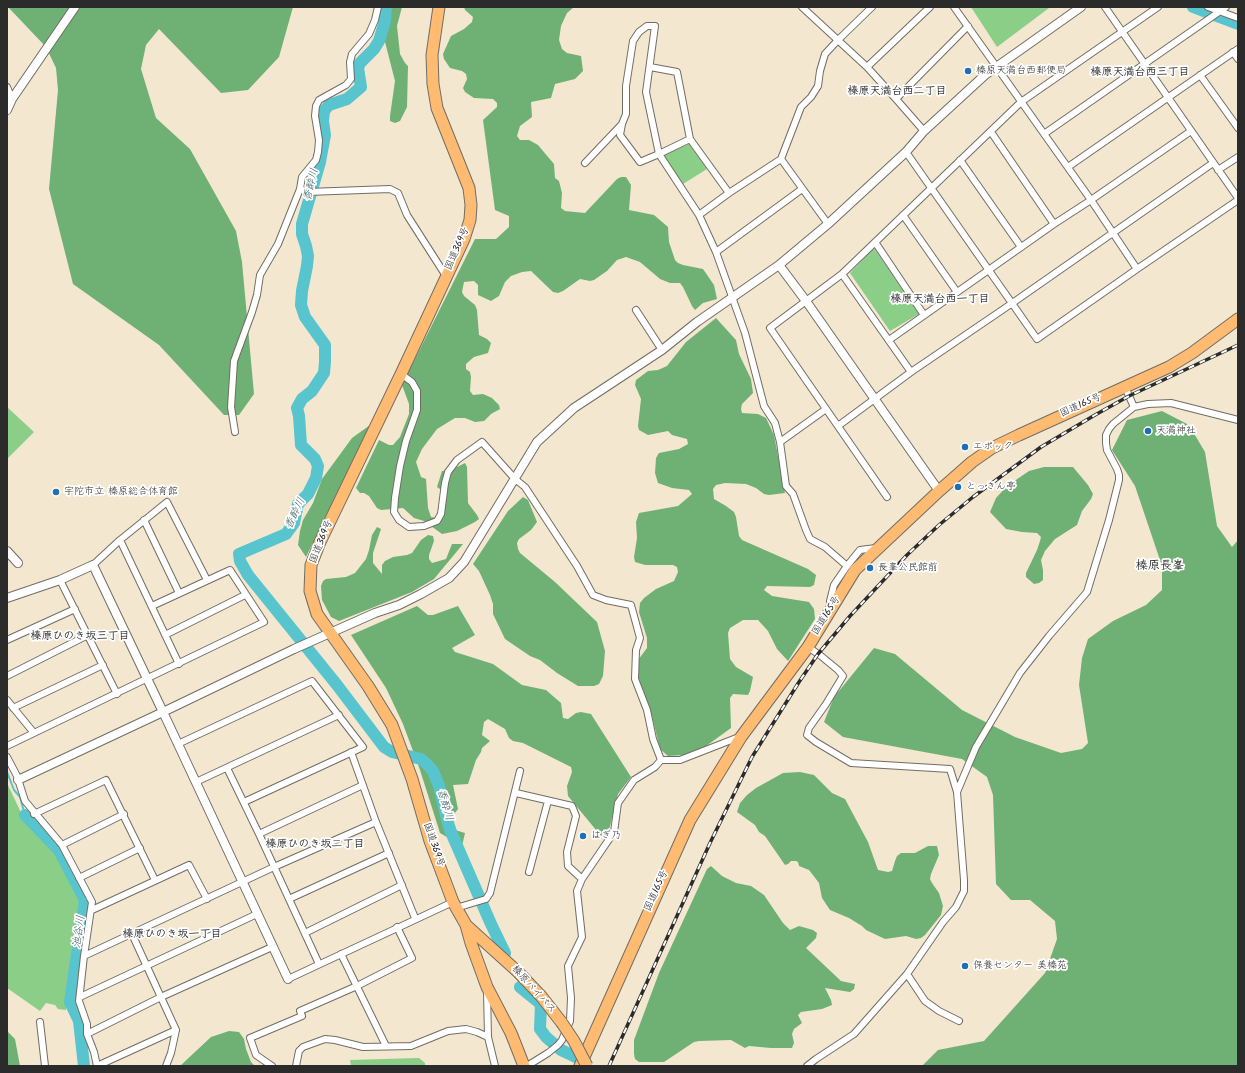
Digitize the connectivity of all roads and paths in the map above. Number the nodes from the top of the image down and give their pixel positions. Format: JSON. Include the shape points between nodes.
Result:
{"nodes":[{"id":1,"x":75,"y":7,"type":"edge"},
{"id":2,"x":378,"y":7,"type":"edge"},
{"id":3,"x":439,"y":7,"type":"edge"},
{"id":4,"x":802,"y":7,"type":"edge"},
{"id":5,"x":872,"y":7,"type":"edge"},
{"id":6,"x":930,"y":7,"type":"edge"},
{"id":7,"x":954,"y":7,"type":"edge"},
{"id":8,"x":1081,"y":7,"type":"edge"},
{"id":9,"x":1105,"y":7,"type":"edge"},
{"id":10,"x":1158,"y":7,"type":"edge"},
{"id":11,"x":1208,"y":7,"type":"edge"},
{"id":12,"x":1226,"y":7,"type":"edge"},
{"id":13,"x":1220,"y":11,"type":"junction"},
{"id":14,"x":1238,"y":18,"type":"edge"},
{"id":15,"x":968,"y":26,"type":"junction"},
{"id":16,"x":1122,"y":31,"type":"junction"},
{"id":17,"x":838,"y":40,"type":"junction"},
{"id":18,"x":1236,"y":50,"type":"edge"},
{"id":19,"x":1238,"y":59,"type":"edge"},
{"id":20,"x":1144,"y":63,"type":"junction"},
{"id":21,"x":996,"y":66,"type":"junction"},
{"id":22,"x":650,"y":67,"type":"junction"},
{"id":23,"x":867,"y":67,"type":"junction"},
{"id":24,"x":1200,"y":75,"type":"junction"},
{"id":25,"x":7,"y":87,"type":"edge"},
{"id":26,"x":1168,"y":98,"type":"junction"},
{"id":27,"x":12,"y":99,"type":"junction"},
{"id":28,"x":896,"y":99,"type":"junction"},
{"id":29,"x":1021,"y":102,"type":"junction"},
{"id":30,"x":7,"y":110,"type":"edge"},
{"id":31,"x":622,"y":124,"type":"junction"},
{"id":32,"x":1238,"y":128,"type":"edge"},
{"id":33,"x":924,"y":131,"type":"junction"},
{"id":34,"x":1191,"y":131,"type":"junction"},
{"id":35,"x":991,"y":132,"type":"junction"},
{"id":36,"x":1044,"y":134,"type":"junction"},
{"id":37,"x":690,"y":139,"type":"junction"},
{"id":38,"x":906,"y":152,"type":"junction"},
{"id":39,"x":659,"y":154,"type":"junction"},
{"id":40,"x":1238,"y":157,"type":"edge"},
{"id":41,"x":781,"y":159,"type":"junction"},
{"id":42,"x":960,"y":160,"type":"junction"},
{"id":43,"x":585,"y":163,"type":"dead end"},
{"id":44,"x":1213,"y":163,"type":"junction"},
{"id":45,"x":1068,"y":167,"type":"junction"},
{"id":46,"x":1218,"y":170,"type":"junction"},
{"id":47,"x":931,"y":188,"type":"junction"},
{"id":48,"x":300,"y":189,"type":"junction"},
{"id":49,"x":802,"y":189,"type":"junction"},
{"id":50,"x":729,"y":193,"type":"junction"},
{"id":51,"x":1238,"y":199,"type":"edge"},
{"id":52,"x":1091,"y":200,"type":"junction"},
{"id":53,"x":699,"y":215,"type":"junction"},
{"id":54,"x":903,"y":215,"type":"junction"},
{"id":55,"x":828,"y":224,"type":"junction"},
{"id":56,"x":1054,"y":224,"type":"junction"},
{"id":57,"x":1113,"y":234,"type":"junction"},
{"id":58,"x":875,"y":242,"type":"junction"},
{"id":59,"x":1021,"y":247,"type":"junction"},
{"id":60,"x":716,"y":252,"type":"junction"},
{"id":61,"x":779,"y":265,"type":"junction"},
{"id":62,"x":1137,"y":268,"type":"junction"},
{"id":63,"x":988,"y":270,"type":"junction"},
{"id":64,"x":842,"y":274,"type":"junction"},
{"id":65,"x":446,"y":276,"type":"junction"},
{"id":66,"x":957,"y":292,"type":"junction"},
{"id":67,"x":732,"y":298,"type":"junction"},
{"id":68,"x":806,"y":301,"type":"junction"},
{"id":69,"x":1011,"y":304,"type":"junction"},
{"id":70,"x":636,"y":310,"type":"dead end"},
{"id":71,"x":924,"y":315,"type":"junction"},
{"id":72,"x":1238,"y":319,"type":"edge"},
{"id":73,"x":888,"y":340,"type":"junction"},
{"id":74,"x":662,"y":350,"type":"junction"},
{"id":75,"x":911,"y":372,"type":"junction"},
{"id":76,"x":401,"y":374,"type":"junction"},
{"id":77,"x":1124,"y":387,"type":"junction"},
{"id":78,"x":875,"y":399,"type":"junction"},
{"id":79,"x":1134,"y":407,"type":"junction"},
{"id":80,"x":826,"y":409,"type":"junction"},
{"id":81,"x":1238,"y":420,"type":"edge"},
{"id":82,"x":838,"y":426,"type":"junction"},
{"id":83,"x":235,"y":432,"type":"dead end"},
{"id":84,"x":780,"y":442,"type":"junction"},
{"id":85,"x":515,"y":479,"type":"junction"},
{"id":86,"x":939,"y":491,"type":"junction"},
{"id":87,"x":888,"y":497,"type":"dead end"},
{"id":88,"x":144,"y":520,"type":"junction"},
{"id":89,"x":120,"y":540,"type":"junction"},
{"id":90,"x":879,"y":547,"type":"junction"},
{"id":91,"x":7,"y":551,"type":"edge"},
{"id":92,"x":18,"y":563,"type":"dead end"},
{"id":93,"x":93,"y":565,"type":"junction"},
{"id":94,"x":847,"y":566,"type":"junction"},
{"id":95,"x":60,"y":580,"type":"junction"},
{"id":96,"x":207,"y":580,"type":"junction"},
{"id":97,"x":179,"y":593,"type":"junction"},
{"id":98,"x":246,"y":595,"type":"junction"},
{"id":99,"x":7,"y":598,"type":"edge"},
{"id":100,"x":152,"y":606,"type":"junction"},
{"id":101,"x":75,"y":609,"type":"junction"},
{"id":102,"x":831,"y":609,"type":"junction"},
{"id":103,"x":330,"y":634,"type":"junction"},
{"id":104,"x":164,"y":635,"type":"junction"},
{"id":105,"x":88,"y":636,"type":"junction"},
{"id":106,"x":7,"y":640,"type":"edge"},
{"id":107,"x":808,"y":647,"type":"junction"},
{"id":108,"x":103,"y":664,"type":"junction"},
{"id":109,"x":179,"y":664,"type":"junction"},
{"id":110,"x":7,"y":676,"type":"edge"},
{"id":111,"x":146,"y":679,"type":"junction"},
{"id":112,"x":117,"y":694,"type":"junction"},
{"id":113,"x":7,"y":700,"type":"edge"},
{"id":114,"x":13,"y":708,"type":"junction"},
{"id":115,"x":163,"y":712,"type":"junction"},
{"id":116,"x":339,"y":716,"type":"junction"},
{"id":117,"x":34,"y":733,"type":"junction"},
{"id":118,"x":741,"y":737,"type":"junction"},
{"id":119,"x":178,"y":744,"type":"junction"},
{"id":120,"x":7,"y":746,"type":"edge"},
{"id":121,"x":351,"y":752,"type":"junction"},
{"id":122,"x":7,"y":757,"type":"edge"},
{"id":123,"x":661,"y":760,"type":"junction"},
{"id":124,"x":227,"y":768,"type":"junction"},
{"id":125,"x":520,"y":771,"type":"dead end"},
{"id":126,"x":18,"y":780,"type":"junction"},
{"id":127,"x":196,"y":782,"type":"junction"},
{"id":128,"x":363,"y":785,"type":"junction"},
{"id":129,"x":956,"y":792,"type":"junction"},
{"id":130,"x":516,"y":793,"type":"junction"},
{"id":131,"x":548,"y":801,"type":"junction"},
{"id":132,"x":244,"y":802,"type":"junction"},
{"id":133,"x":34,"y":814,"type":"junction"},
{"id":134,"x":124,"y":814,"type":"junction"},
{"id":135,"x":376,"y":822,"type":"junction"},
{"id":136,"x":259,"y":834,"type":"junction"},
{"id":137,"x":62,"y":846,"type":"junction"},
{"id":138,"x":140,"y":848,"type":"junction"},
{"id":139,"x":389,"y":853,"type":"junction"},
{"id":140,"x":274,"y":867,"type":"junction"},
{"id":141,"x":529,"y":872,"type":"dead end"},
{"id":142,"x":79,"y":878,"type":"junction"},
{"id":143,"x":582,"y":879,"type":"junction"},
{"id":144,"x":155,"y":880,"type":"junction"},
{"id":145,"x":243,"y":883,"type":"junction"},
{"id":146,"x":402,"y":885,"type":"junction"},
{"id":147,"x":207,"y":899,"type":"junction"},
{"id":148,"x":289,"y":899,"type":"junction"},
{"id":149,"x":455,"y":905,"type":"junction"},
{"id":150,"x":92,"y":910,"type":"junction"},
{"id":151,"x":257,"y":914,"type":"junction"},
{"id":152,"x":415,"y":918,"type":"junction"},
{"id":153,"x":466,"y":925,"type":"junction"},
{"id":154,"x":397,"y":927,"type":"junction"},
{"id":155,"x":305,"y":933,"type":"junction"},
{"id":156,"x":132,"y":934,"type":"junction"},
{"id":157,"x":272,"y":947,"type":"junction"},
{"id":158,"x":342,"y":954,"type":"junction"},
{"id":159,"x":84,"y":956,"type":"junction"},
{"id":160,"x":319,"y":964,"type":"junction"},
{"id":161,"x":147,"y":965,"type":"junction"},
{"id":162,"x":907,"y":974,"type":"junction"},
{"id":163,"x":288,"y":979,"type":"joint"},
{"id":164,"x":357,"y":986,"type":"junction"},
{"id":165,"x":486,"y":987,"type":"junction"},
{"id":166,"x":80,"y":997,"type":"junction"},
{"id":167,"x":161,"y":997,"type":"junction"},
{"id":168,"x":959,"y":1021,"type":"dead end"},
{"id":169,"x":40,"y":1022,"type":"dead end"},
{"id":170,"x":176,"y":1030,"type":"junction"},
{"id":171,"x":87,"y":1034,"type":"junction"},
{"id":172,"x":488,"y":1037,"type":"junction"},
{"id":173,"x":386,"y":1046,"type":"junction"},
{"id":174,"x":45,"y":1066,"type":"edge"},
{"id":175,"x":97,"y":1066,"type":"edge"},
{"id":176,"x":166,"y":1066,"type":"edge"},
{"id":177,"x":272,"y":1066,"type":"edge"},
{"id":178,"x":296,"y":1066,"type":"edge"},
{"id":179,"x":495,"y":1066,"type":"edge"},
{"id":180,"x":525,"y":1066,"type":"edge"},
{"id":181,"x":580,"y":1066,"type":"edge"},
{"id":182,"x":587,"y":1066,"type":"edge"},
{"id":183,"x":807,"y":1066,"type":"edge"}],
"edges":[{"from":1,"to":27,"type":"street"},
{"from":2,"to":48,"type":"street","via":[[369,34],[352,54],[351,79],[319,100],[316,106],[318,152],[316,160],[302,177]]},
{"from":3,"to":65,"type":"highway","name":"国道369号","via":[[432,55],[433,84],[437,108],[469,188],[471,205],[466,233]]},
{"from":4,"to":17,"type":"street"},
{"from":5,"to":17,"type":"street"},
{"from":6,"to":23,"type":"street"},
{"from":7,"to":15,"type":"street"},
{"from":8,"to":21,"type":"street"},
{"from":9,"to":16,"type":"street"},
{"from":10,"to":16,"type":"street"},
{"from":11,"to":13,"type":"street"},
{"from":12,"to":13,"type":"street"},
{"from":13,"to":14,"type":"street"},
{"from":13,"to":20,"type":"street"},
{"from":15,"to":21,"type":"street"},
{"from":15,"to":28,"type":"street"},
{"from":16,"to":20,"type":"street"},
{"from":16,"to":29,"type":"street"},
{"from":17,"to":23,"type":"street"},
{"from":17,"to":41,"type":"street","via":[[825,54],[818,86],[800,107]]},
{"from":18,"to":19,"type":"street"},
{"from":18,"to":24,"type":"street"},
{"from":20,"to":26,"type":"street"},
{"from":20,"to":36,"type":"street"},
{"from":21,"to":29,"type":"street"},
{"from":21,"to":33,"type":"street"},
{"from":22,"to":31,"type":"street","via":[[655,26],[647,26],[633,41],[626,86],[626,114]]},
{"from":22,"to":37,"type":"street","via":[[677,72]]},
{"from":22,"to":39,"type":"street","via":[[646,92]]},
{"from":23,"to":28,"type":"street"},
{"from":24,"to":26,"type":"street"},
{"from":24,"to":32,"type":"street"},
{"from":25,"to":27,"type":"street"},
{"from":26,"to":34,"type":"street"},
{"from":26,"to":45,"type":"street"},
{"from":27,"to":30,"type":"street"},
{"from":28,"to":33,"type":"street"},
{"from":29,"to":35,"type":"street"},
{"from":29,"to":36,"type":"street"},
{"from":31,"to":39,"type":"street","via":[[620,135],[640,162]]},
{"from":31,"to":43,"type":"street"},
{"from":33,"to":38,"type":"street"},
{"from":34,"to":44,"type":"street"},
{"from":34,"to":52,"type":"street"},
{"from":35,"to":42,"type":"street"},
{"from":35,"to":56,"type":"street"},
{"from":36,"to":45,"type":"street"},
{"from":37,"to":39,"type":"street"},
{"from":37,"to":50,"type":"street"},
{"from":38,"to":47,"type":"street"},
{"from":38,"to":55,"type":"street"},
{"from":39,"to":53,"type":"street"},
{"from":40,"to":46,"type":"street"},
{"from":41,"to":49,"type":"street"},
{"from":41,"to":50,"type":"street"},
{"from":42,"to":47,"type":"street"},
{"from":42,"to":59,"type":"street"},
{"from":44,"to":46,"type":"street"},
{"from":44,"to":57,"type":"street"},
{"from":45,"to":52,"type":"street"},
{"from":46,"to":51,"type":"street"},
{"from":47,"to":54,"type":"street"},
{"from":47,"to":63,"type":"street"},
{"from":48,"to":65,"type":"street","via":[[307,192],[390,189],[398,193],[407,214]]},
{"from":48,"to":83,"type":"street","via":[[278,244],[260,275],[254,306],[234,361],[231,407]]},
{"from":49,"to":55,"type":"street"},
{"from":49,"to":60,"type":"street"},
{"from":50,"to":53,"type":"street"},
{"from":51,"to":62,"type":"street"},
{"from":52,"to":56,"type":"street"},
{"from":52,"to":57,"type":"street"},
{"from":53,"to":60,"type":"street"},
{"from":54,"to":58,"type":"street"},
{"from":54,"to":66,"type":"street"},
{"from":55,"to":61,"type":"street"},
{"from":56,"to":59,"type":"street"},
{"from":57,"to":62,"type":"street"},
{"from":57,"to":69,"type":"street"},
{"from":58,"to":64,"type":"street"},
{"from":58,"to":71,"type":"street"},
{"from":59,"to":63,"type":"street"},
{"from":60,"to":67,"type":"street"},
{"from":61,"to":67,"type":"street"},
{"from":61,"to":68,"type":"street"},
{"from":62,"to":69,"type":"street","via":[[1037,339]]},
{"from":63,"to":66,"type":"street"},
{"from":63,"to":69,"type":"street"},
{"from":64,"to":68,"type":"street"},
{"from":64,"to":73,"type":"street"},
{"from":65,"to":76,"type":"highway","name":"国道369号"},
{"from":66,"to":71,"type":"street"},
{"from":67,"to":74,"type":"street"},
{"from":67,"to":84,"type":"street","via":[[745,333],[764,406],[775,423]]},
{"from":68,"to":78,"type":"street"},
{"from":68,"to":80,"type":"street","via":[[770,328]]},
{"from":69,"to":75,"type":"street"},
{"from":70,"to":74,"type":"street"},
{"from":71,"to":73,"type":"street"},
{"from":72,"to":77,"type":"highway","name":"国道165号","via":[[1169,367]]},
{"from":73,"to":75,"type":"street"},
{"from":74,"to":85,"type":"street","via":[[574,408],[537,442]]},
{"from":75,"to":78,"type":"street"},
{"from":76,"to":85,"type":"street","via":[[412,382],[417,391],[417,410],[400,466],[394,512],[399,520],[409,527],[424,526],[437,521],[441,514],[444,483],[448,472],[457,460],[482,442]]},
{"from":76,"to":103,"type":"highway","name":"国道369号","via":[[311,565],[310,591],[317,614]]},
{"from":77,"to":79,"type":"street"},
{"from":77,"to":86,"type":"highway","name":"国道165号","via":[[992,448]]},
{"from":78,"to":82,"type":"street"},
{"from":78,"to":86,"type":"street"},
{"from":79,"to":81,"type":"street","via":[[1171,403]]},
{"from":79,"to":129,"type":"street","via":[[1113,424],[1106,435],[1107,450],[1117,469],[1119,480],[1087,592],[1020,674],[976,747]]},
{"from":80,"to":82,"type":"street"},
{"from":80,"to":84,"type":"street"},
{"from":82,"to":87,"type":"street"},
{"from":84,"to":94,"type":"street","via":[[786,486],[793,494],[810,539],[825,547]]},
{"from":85,"to":103,"type":"street","via":[[464,562],[449,578],[404,602]]},
{"from":85,"to":123,"type":"street","via":[[525,487],[593,595],[631,605],[640,638],[636,650],[635,679]]},
{"from":86,"to":90,"type":"highway","name":"国道165号"},
{"from":88,"to":89,"type":"street"},
{"from":88,"to":96,"type":"street","via":[[167,502]]},
{"from":88,"to":97,"type":"street"},
{"from":89,"to":93,"type":"street"},
{"from":89,"to":100,"type":"street"},
{"from":90,"to":94,"type":"street","via":[[860,550]]},
{"from":90,"to":102,"type":"highway","name":"国道165号","via":[[855,570]]},
{"from":91,"to":92,"type":"street"},
{"from":93,"to":95,"type":"street"},
{"from":93,"to":111,"type":"street"},
{"from":94,"to":102,"type":"street","via":[[834,585]]},
{"from":95,"to":99,"type":"street"},
{"from":95,"to":101,"type":"street"},
{"from":96,"to":97,"type":"street"},
{"from":96,"to":98,"type":"street","via":[[230,570]]},
{"from":97,"to":100,"type":"street"},
{"from":98,"to":104,"type":"street"},
{"from":98,"to":109,"type":"street","via":[[264,622]]},
{"from":100,"to":104,"type":"street"},
{"from":101,"to":105,"type":"street"},
{"from":101,"to":106,"type":"street"},
{"from":102,"to":107,"type":"highway","name":"国道165号"},
{"from":103,"to":115,"type":"street"},
{"from":103,"to":149,"type":"highway","name":"国道369号","via":[[368,686],[392,725],[412,779],[430,841]]},
{"from":104,"to":109,"type":"street"},
{"from":105,"to":108,"type":"street"},
{"from":105,"to":110,"type":"street"},
{"from":107,"to":118,"type":"highway","name":"国道165号"},
{"from":107,"to":129,"type":"street","via":[[843,676],[807,735],[851,763],[950,769]]},
{"from":108,"to":112,"type":"street"},
{"from":108,"to":114,"type":"street"},
{"from":109,"to":111,"type":"street"},
{"from":111,"to":112,"type":"street"},
{"from":111,"to":115,"type":"street"},
{"from":112,"to":117,"type":"street"},
{"from":113,"to":114,"type":"street"},
{"from":114,"to":117,"type":"street"},
{"from":115,"to":119,"type":"street"},
{"from":115,"to":126,"type":"street"},
{"from":116,"to":119,"type":"street","via":[[312,681]]},
{"from":116,"to":121,"type":"street","via":[[363,747]]},
{"from":116,"to":124,"type":"street"},
{"from":117,"to":120,"type":"street"},
{"from":118,"to":123,"type":"street","via":[[680,760]]},
{"from":118,"to":181,"type":"highway","name":"国道165号","via":[[690,820]]},
{"from":119,"to":127,"type":"street"},
{"from":121,"to":128,"type":"street"},
{"from":121,"to":132,"type":"street"},
{"from":122,"to":126,"type":"street"},
{"from":123,"to":143,"type":"street","via":[[655,767],[634,780],[618,803],[614,832]]},
{"from":124,"to":127,"type":"street"},
{"from":124,"to":132,"type":"street"},
{"from":125,"to":130,"type":"street"},
{"from":126,"to":133,"type":"street"},
{"from":127,"to":145,"type":"street"},
{"from":128,"to":135,"type":"street"},
{"from":128,"to":136,"type":"street"},
{"from":129,"to":162,"type":"street","via":[[964,891],[956,907]]},
{"from":130,"to":131,"type":"street"},
{"from":130,"to":149,"type":"street","via":[[490,893],[486,899]]},
{"from":131,"to":141,"type":"street"},
{"from":131,"to":143,"type":"street","via":[[572,806],[576,816],[567,852],[568,866]]},
{"from":132,"to":136,"type":"street"},
{"from":133,"to":134,"type":"street","via":[[106,780]]},
{"from":133,"to":137,"type":"street"},
{"from":134,"to":137,"type":"street"},
{"from":134,"to":138,"type":"street"},
{"from":135,"to":139,"type":"street"},
{"from":135,"to":140,"type":"street"},
{"from":136,"to":140,"type":"street"},
{"from":137,"to":142,"type":"street"},
{"from":138,"to":142,"type":"street"},
{"from":138,"to":144,"type":"street"},
{"from":139,"to":146,"type":"street"},
{"from":139,"to":148,"type":"street"},
{"from":140,"to":145,"type":"street"},
{"from":140,"to":148,"type":"street"},
{"from":142,"to":150,"type":"street","via":[[92,902]]},
{"from":143,"to":180,"type":"street","via":[[577,891],[582,937],[568,966],[570,1021],[556,1047]]},
{"from":144,"to":147,"type":"street","via":[[189,865]]},
{"from":144,"to":150,"type":"street"},
{"from":145,"to":147,"type":"street"},
{"from":145,"to":151,"type":"street"},
{"from":146,"to":152,"type":"street"},
{"from":146,"to":155,"type":"street"},
{"from":147,"to":156,"type":"street"},
{"from":148,"to":155,"type":"street"},
{"from":149,"to":152,"type":"street"},
{"from":149,"to":153,"type":"highway","name":"国道369号"},
{"from":150,"to":159,"type":"street"},
{"from":151,"to":157,"type":"street"},
{"from":151,"to":161,"type":"street"},
{"from":152,"to":154,"type":"street"},
{"from":153,"to":165,"type":"highway","name":"国道369号"},
{"from":153,"to":182,"type":"highway","name":"榛原バイパス","bridge":true,"via":[[541,996],[574,1041]]},
{"from":154,"to":158,"type":"street"},
{"from":154,"to":164,"type":"street","via":[[412,958]]},
{"from":155,"to":160,"type":"street"},
{"from":156,"to":159,"type":"street"},
{"from":156,"to":161,"type":"street"},
{"from":157,"to":163,"type":"street"},
{"from":157,"to":167,"type":"street"},
{"from":158,"to":160,"type":"street"},
{"from":158,"to":164,"type":"street"},
{"from":159,"to":166,"type":"street"},
{"from":160,"to":163,"type":"street"},
{"from":161,"to":166,"type":"street"},
{"from":161,"to":167,"type":"street"},
{"from":162,"to":168,"type":"street","via":[[925,1001]]},
{"from":162,"to":183,"type":"street","via":[[854,1034]]},
{"from":164,"to":173,"type":"street"},
{"from":164,"to":177,"type":"street","via":[[300,1011],[302,1016],[250,1038],[256,1055]]},
{"from":165,"to":172,"type":"street"},
{"from":165,"to":180,"type":"highway","name":"国道369号","via":[[511,1033]]},
{"from":166,"to":171,"type":"street"},
{"from":167,"to":170,"type":"street"},
{"from":167,"to":171,"type":"street"},
{"from":169,"to":174,"type":"street"},
{"from":170,"to":175,"type":"street"},
{"from":170,"to":176,"type":"street"},
{"from":171,"to":175,"type":"street"},
{"from":172,"to":173,"type":"street","via":[[466,1029],[448,1030],[411,1046]]},
{"from":172,"to":179,"type":"street"},
{"from":173,"to":178,"type":"street","via":[[363,1047],[325,1039],[303,1047],[299,1051]]}]}
